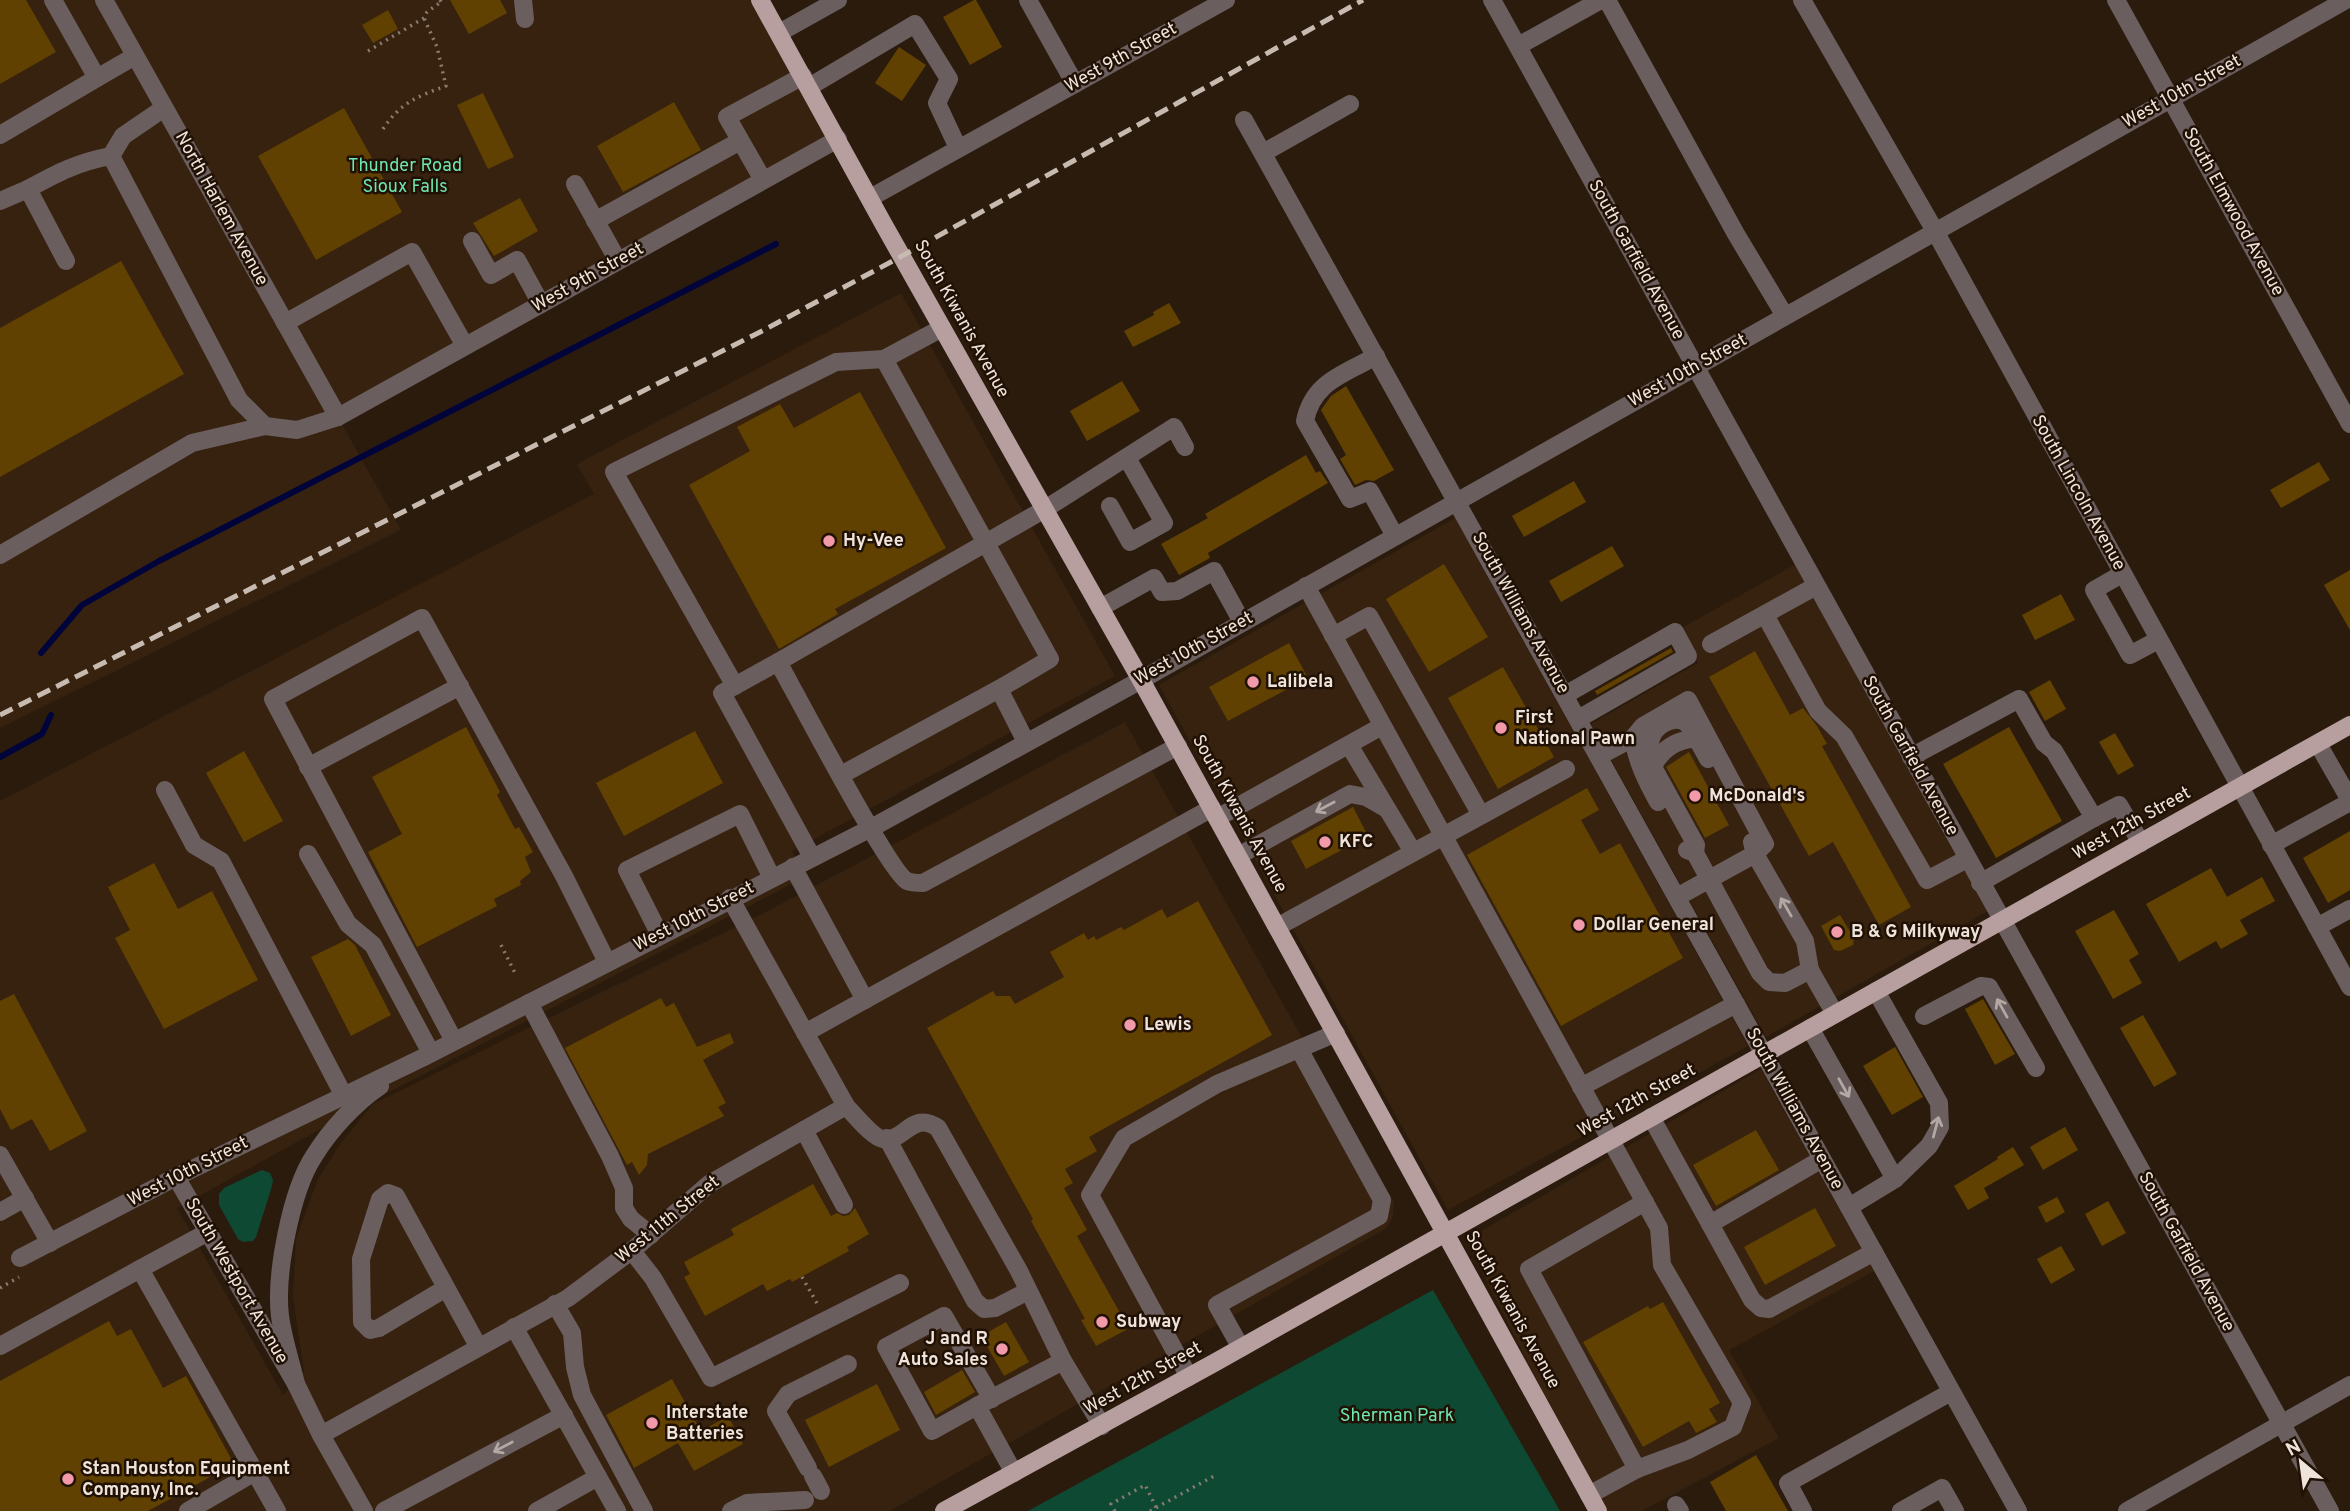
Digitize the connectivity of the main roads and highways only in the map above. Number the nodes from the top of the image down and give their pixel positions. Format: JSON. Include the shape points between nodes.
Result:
{"nodes":[{"id":1,"x":760,"y":0,"type":"edge"},
{"id":2,"x":2350,"y":725,"type":"edge"},
{"id":3,"x":1446,"y":1233,"type":"junction"},
{"id":4,"x":944,"y":1511,"type":"edge"},
{"id":5,"x":1598,"y":1511,"type":"edge"}],
"edges":[{"from":1,"to":3,"type":"main road","name":"South Kiwanis Avenue"},
{"from":2,"to":3,"type":"main road","name":"West 12th Street"},
{"from":3,"to":4,"type":"main road","name":"West 12th Street"},
{"from":3,"to":5,"type":"main road","name":"South Kiwanis Avenue"}]}
